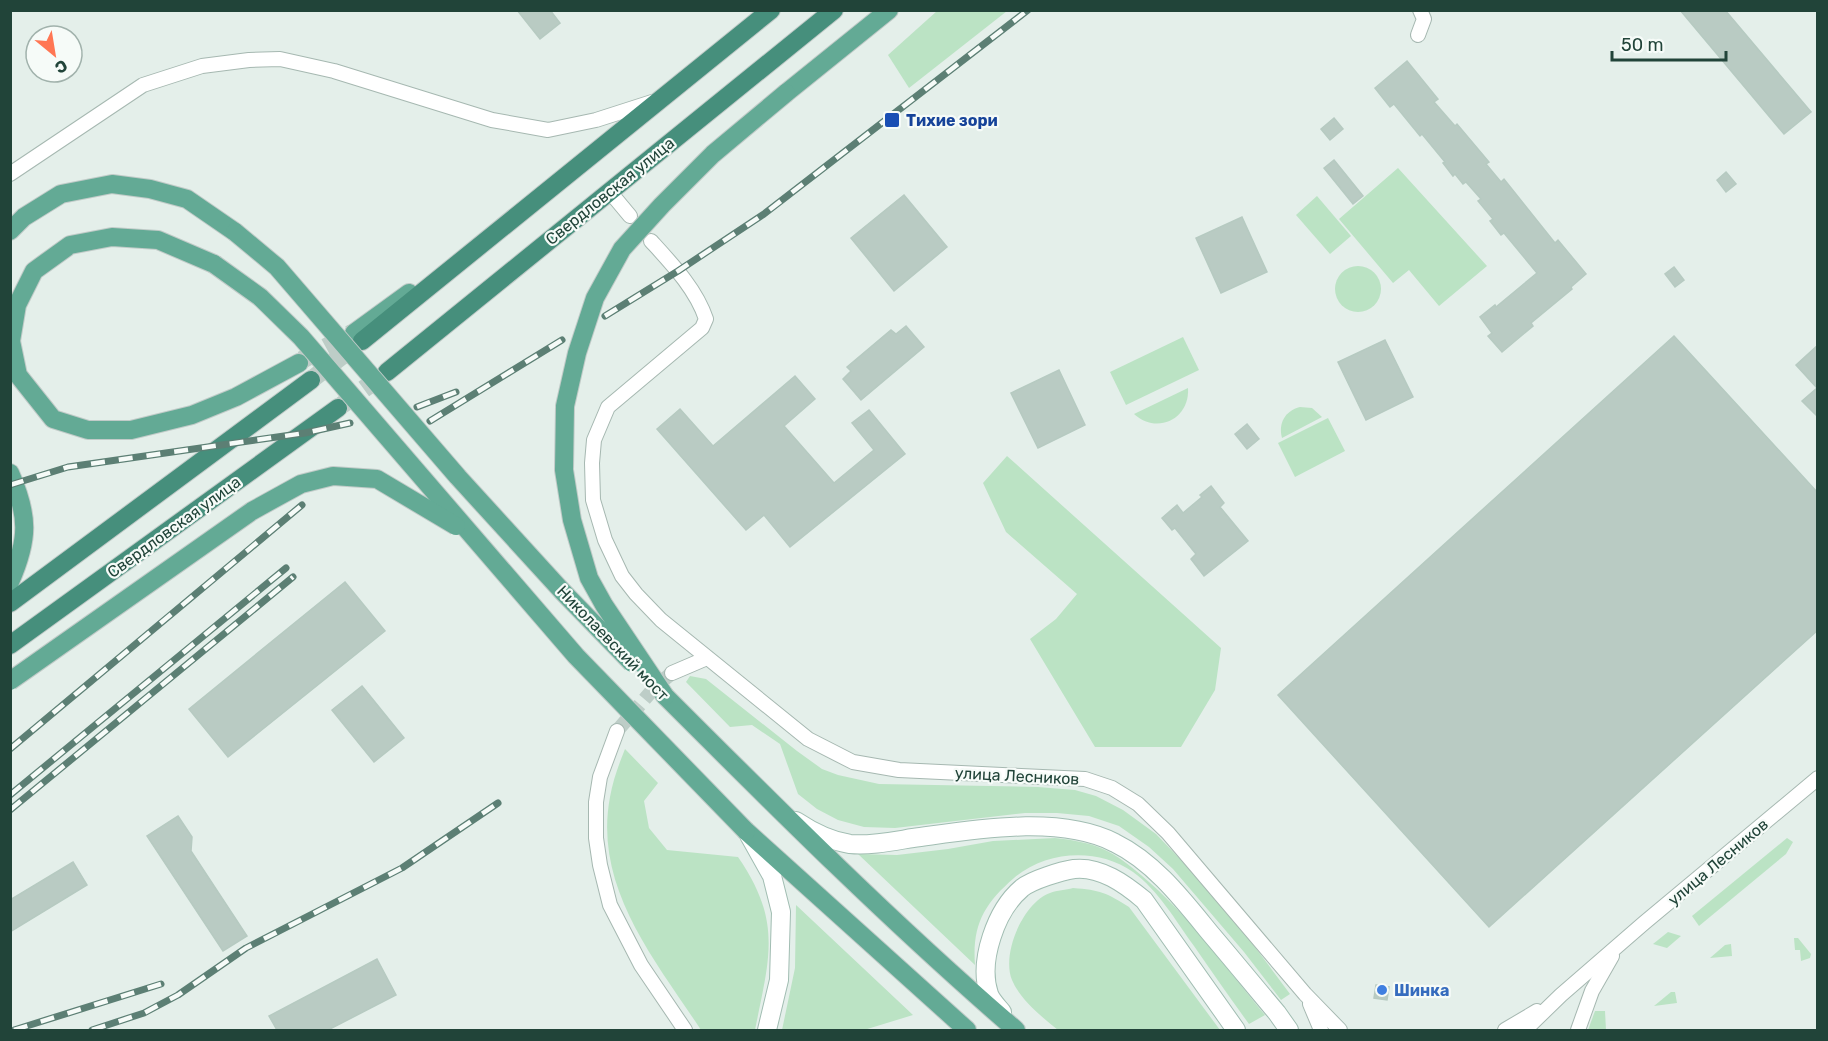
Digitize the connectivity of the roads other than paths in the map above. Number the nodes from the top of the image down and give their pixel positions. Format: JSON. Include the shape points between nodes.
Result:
{"nodes":[{"id":1,"x":771,"y":10,"type":"edge"},
{"id":2,"x":834,"y":10,"type":"edge"},
{"id":3,"x":889,"y":10,"type":"edge"},
{"id":4,"x":1420,"y":10,"type":"edge"},
{"id":5,"x":1418,"y":35,"type":"dead end"},
{"id":6,"x":663,"y":99,"type":"junction"},
{"id":7,"x":10,"y":174,"type":"edge"},
{"id":8,"x":610,"y":192,"type":"junction"},
{"id":9,"x":630,"y":216,"type":"dead end"},
{"id":10,"x":10,"y":231,"type":"edge"},
{"id":11,"x":651,"y":241,"type":"dead end"},
{"id":12,"x":358,"y":337,"type":"tunnel mouth"},
{"id":13,"x":298,"y":363,"type":"tunnel mouth"},
{"id":14,"x":387,"y":372,"type":"tunnel mouth"},
{"id":15,"x":311,"y":380,"type":"tunnel mouth"},
{"id":16,"x":338,"y":408,"type":"tunnel mouth"},
{"id":17,"x":10,"y":473,"type":"edge"},
{"id":18,"x":471,"y":536,"type":"junction"},
{"id":19,"x":10,"y":582,"type":"edge"},
{"id":20,"x":10,"y":603,"type":"edge"},
{"id":21,"x":10,"y":645,"type":"edge"},
{"id":22,"x":707,"y":658,"type":"junction"},
{"id":23,"x":672,"y":673,"type":"tunnel mouth"},
{"id":24,"x":10,"y":681,"type":"edge"},
{"id":25,"x":665,"y":696,"type":"junction"},
{"id":26,"x":617,"y":731,"type":"tunnel mouth"},
{"id":27,"x":1818,"y":778,"type":"edge"},
{"id":28,"x":775,"y":806,"type":"junction"},
{"id":29,"x":747,"y":831,"type":"junction"},
{"id":30,"x":1618,"y":945,"type":"junction"},
{"id":31,"x":1305,"y":994,"type":"junction"},
{"id":32,"x":1561,"y":995,"type":"junction"},
{"id":33,"x":685,"y":1030,"type":"edge"},
{"id":34,"x":767,"y":1030,"type":"edge"},
{"id":35,"x":967,"y":1030,"type":"edge"},
{"id":36,"x":1016,"y":1030,"type":"edge"},
{"id":37,"x":1236,"y":1030,"type":"edge"},
{"id":38,"x":1288,"y":1030,"type":"edge"},
{"id":39,"x":1321,"y":1030,"type":"edge"},
{"id":40,"x":1340,"y":1030,"type":"edge"},
{"id":41,"x":1505,"y":1030,"type":"edge"},
{"id":42,"x":1525,"y":1030,"type":"edge"},
{"id":43,"x":1578,"y":1030,"type":"edge"}],
"edges":[{"from":1,"to":6,"type":"highway"},
{"from":2,"to":8,"type":"highway","name":"Свердловская улица"},
{"from":3,"to":25,"type":"main road","bridge":true,"via":[[713,154],[662,205],[622,249],[595,298],[577,353],[565,406],[564,470],[572,520],[589,578]]},
{"from":4,"to":5,"type":"street","via":[[1424,19]]},
{"from":6,"to":7,"type":"street","via":[[548,130],[492,120],[334,71],[280,59],[249,60],[202,66],[143,85]]},
{"from":6,"to":12,"type":"highway"},
{"from":8,"to":9,"type":"street"},
{"from":8,"to":14,"type":"highway","name":"Свердловская улица"},
{"from":10,"to":25,"type":"main road","name":"Николаевский мост","bridge":true,"via":[[24,217],[61,194],[112,184],[187,199],[235,232],[277,267],[458,477]]},
{"from":11,"to":22,"type":"street","name":"улица Лесников","via":[[678,271],[706,319],[702,328],[608,406],[594,440],[593,501],[622,576],[661,620]]},
{"from":13,"to":18,"type":"main road","name":"Николаевский мост","bridge":true,"via":[[236,397],[192,415],[131,430],[88,430],[53,419],[18,375],[11,341],[17,305],[34,271],[70,245],[112,237],[158,240],[214,264],[260,297],[301,337]]},
{"from":15,"to":20,"type":"highway"},
{"from":16,"to":21,"type":"highway","name":"Свердловская улица"},
{"from":17,"to":19,"type":"main road","via":[[26,522],[21,558]]},
{"from":18,"to":24,"type":"main road","bridge":true,"via":[[377,479],[333,476],[301,484],[252,511]]},
{"from":18,"to":29,"type":"main road","name":"Николаевский мост","bridge":true,"via":[[576,656]]},
{"from":22,"to":23,"type":"street"},
{"from":22,"to":31,"type":"street","name":"улица Лесников","via":[[808,739],[853,762],[899,770],[1084,779],[1112,788],[1138,804],[1168,833]]},
{"from":25,"to":28,"type":"main road","name":"Николаевский мост"},
{"from":26,"to":33,"type":"street","via":[[600,777],[596,802],[600,865],[610,905],[641,965]]},
{"from":27,"to":30,"type":"street","name":"улица Лесников"},
{"from":28,"to":36,"type":"main road","name":"Николаевский мост","via":[[951,975]]},
{"from":28,"to":38,"type":"main road","via":[[810,831],[850,844],[997,827],[1087,832],[1116,843],[1148,865],[1176,892]]},
{"from":29,"to":34,"type":"main road","via":[[772,876],[781,912],[779,980]]},
{"from":29,"to":35,"type":"main road","name":"Николаевский мост"},
{"from":30,"to":32,"type":"street","name":"улица Лесников"},
{"from":30,"to":43,"type":"street","via":[[1592,991]]},
{"from":31,"to":39,"type":"street"},
{"from":31,"to":40,"type":"street"},
{"from":32,"to":41,"type":"street"},
{"from":32,"to":42,"type":"street"},
{"from":36,"to":37,"type":"main road","via":[[989,995],[985,969],[992,935],[1001,914],[1022,887],[1074,869],[1104,874],[1144,900]]}]}
